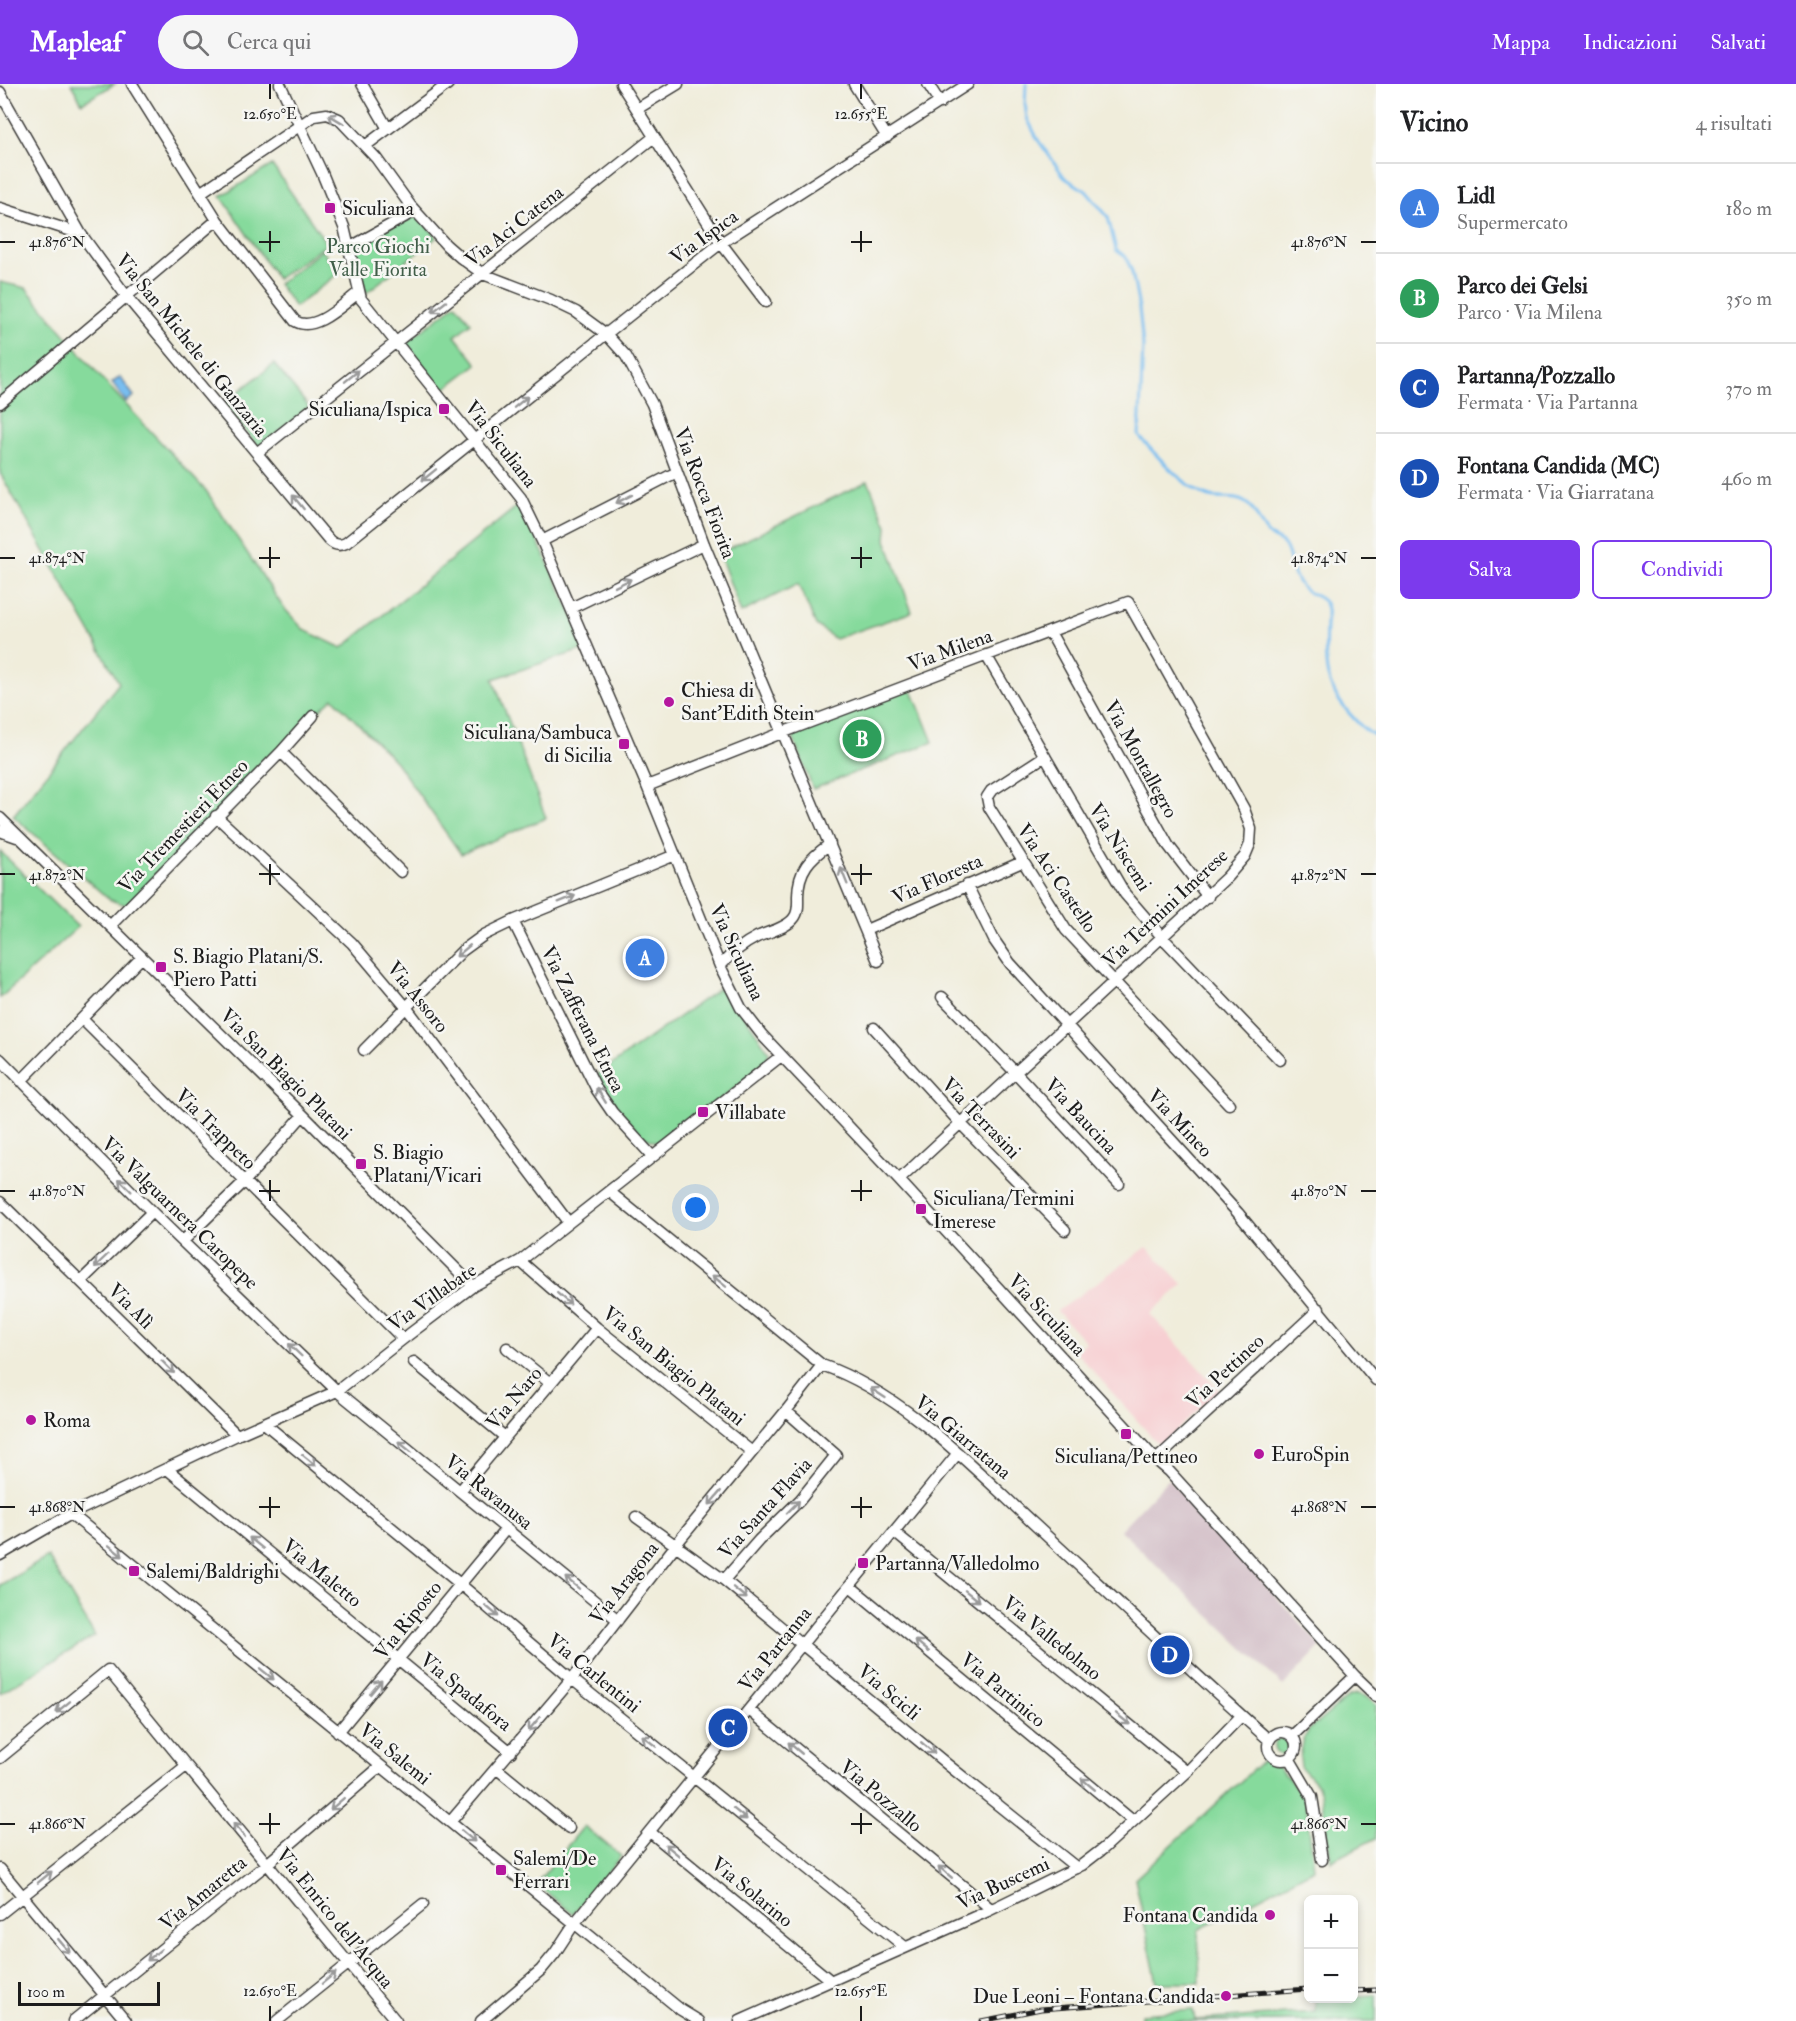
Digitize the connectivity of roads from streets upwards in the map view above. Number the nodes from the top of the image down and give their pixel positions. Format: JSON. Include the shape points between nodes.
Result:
{"nodes":[{"id":1,"x":132,"y":84,"type":"edge"},
{"id":2,"x":280,"y":84,"type":"edge"},
{"id":3,"x":362,"y":84,"type":"edge"},
{"id":4,"x":448,"y":84,"type":"edge"},
{"id":5,"x":621,"y":84,"type":"edge"},
{"id":6,"x":678,"y":84,"type":"edge"},
{"id":7,"x":854,"y":84,"type":"edge"},
{"id":8,"x":928,"y":84,"type":"edge"},
{"id":9,"x":968,"y":84,"type":"edge"},
{"id":10,"x":0,"y":92,"type":"edge"},
{"id":11,"x":940,"y":103,"type":"junction"},
{"id":12,"x":637,"y":109,"type":"junction"},
{"id":13,"x":300,"y":125,"type":"junction"},
{"id":14,"x":388,"y":129,"type":"junction"},
{"id":15,"x":654,"y":137,"type":"junction"},
{"id":16,"x":887,"y":137,"type":"junction"},
{"id":17,"x":365,"y":146,"type":"junction"},
{"id":18,"x":200,"y":193,"type":"junction"},
{"id":19,"x":0,"y":208,"type":"edge"},
{"id":20,"x":415,"y":211,"type":"junction"},
{"id":21,"x":217,"y":220,"type":"junction"},
{"id":22,"x":81,"y":234,"type":"junction"},
{"id":23,"x":722,"y":243,"type":"junction"},
{"id":24,"x":349,"y":248,"type":"junction"},
{"id":25,"x":483,"y":273,"type":"junction"},
{"id":26,"x":358,"y":293,"type":"junction"},
{"id":27,"x":127,"y":297,"type":"junction"},
{"id":28,"x":766,"y":302,"type":"dead end"},
{"id":29,"x":606,"y":334,"type":"junction"},
{"id":30,"x":396,"y":341,"type":"junction"},
{"id":31,"x":0,"y":404,"type":"edge"},
{"id":32,"x":475,"y":439,"type":"junction"},
{"id":33,"x":258,"y":452,"type":"junction"},
{"id":34,"x":676,"y":472,"type":"junction"},
{"id":35,"x":542,"y":541,"type":"junction"},
{"id":36,"x":704,"y":544,"type":"junction"},
{"id":37,"x":337,"y":545,"type":"joint"},
{"id":38,"x":1128,"y":602,"type":"joint"},
{"id":39,"x":571,"y":608,"type":"junction"},
{"id":40,"x":1050,"y":633,"type":"junction"},
{"id":41,"x":986,"y":655,"type":"junction"},
{"id":42,"x":313,"y":716,"type":"dead end"},
{"id":43,"x":784,"y":732,"type":"junction"},
{"id":44,"x":281,"y":752,"type":"junction"},
{"id":45,"x":1044,"y":756,"type":"junction"},
{"id":46,"x":647,"y":786,"type":"junction"},
{"id":47,"x":216,"y":816,"type":"junction"},
{"id":48,"x":0,"y":818,"type":"edge"},
{"id":49,"x":0,"y":831,"type":"edge"},
{"id":50,"x":20,"y":838,"type":"junction"},
{"id":51,"x":830,"y":844,"type":"junction"},
{"id":52,"x":675,"y":855,"type":"junction"},
{"id":53,"x":1022,"y":862,"type":"junction"},
{"id":54,"x":401,"y":872,"type":"dead end"},
{"id":55,"x":967,"y":885,"type":"junction"},
{"id":56,"x":1208,"y":897,"type":"junction"},
{"id":57,"x":513,"y":921,"type":"junction"},
{"id":58,"x":110,"y":926,"type":"junction"},
{"id":59,"x":866,"y":930,"type":"junction"},
{"id":60,"x":1162,"y":939,"type":"junction"},
{"id":61,"x":142,"y":957,"type":"junction"},
{"id":62,"x":878,"y":961,"type":"dead end"},
{"id":63,"x":720,"y":966,"type":"junction"},
{"id":64,"x":1113,"y":981,"type":"junction"},
{"id":65,"x":942,"y":998,"type":"dead end"},
{"id":66,"x":406,"y":1007,"type":"junction"},
{"id":67,"x":82,"y":1019,"type":"junction"},
{"id":68,"x":1065,"y":1026,"type":"junction"},
{"id":69,"x":874,"y":1029,"type":"dead end"},
{"id":70,"x":364,"y":1050,"type":"dead end"},
{"id":71,"x":781,"y":1056,"type":"junction"},
{"id":72,"x":0,"y":1059,"type":"edge"},
{"id":73,"x":1280,"y":1060,"type":"dead end"},
{"id":74,"x":1015,"y":1072,"type":"junction"},
{"id":75,"x":21,"y":1081,"type":"junction"},
{"id":76,"x":1229,"y":1104,"type":"dead end"},
{"id":77,"x":303,"y":1115,"type":"junction"},
{"id":78,"x":961,"y":1124,"type":"junction"},
{"id":79,"x":652,"y":1156,"type":"junction"},
{"id":80,"x":899,"y":1180,"type":"junction"},
{"id":81,"x":244,"y":1182,"type":"junction"},
{"id":82,"x":1119,"y":1185,"type":"dead end"},
{"id":83,"x":610,"y":1192,"type":"junction"},
{"id":84,"x":0,"y":1202,"type":"edge"},
{"id":85,"x":152,"y":1212,"type":"junction"},
{"id":86,"x":568,"y":1222,"type":"junction"},
{"id":87,"x":1065,"y":1230,"type":"dead end"},
{"id":88,"x":183,"y":1241,"type":"junction"},
{"id":89,"x":520,"y":1261,"type":"junction"},
{"id":90,"x":81,"y":1281,"type":"junction"},
{"id":91,"x":474,"y":1286,"type":"junction"},
{"id":92,"x":1319,"y":1310,"type":"junction"},
{"id":93,"x":597,"y":1328,"type":"junction"},
{"id":94,"x":403,"y":1339,"type":"junction"},
{"id":95,"x":507,"y":1348,"type":"dead end"},
{"id":96,"x":414,"y":1362,"type":"dead end"},
{"id":97,"x":822,"y":1365,"type":"junction"},
{"id":98,"x":1376,"y":1380,"type":"edge"},
{"id":99,"x":550,"y":1383,"type":"junction"},
{"id":100,"x":337,"y":1391,"type":"junction"},
{"id":101,"x":786,"y":1411,"type":"junction"},
{"id":102,"x":264,"y":1423,"type":"junction"},
{"id":103,"x":237,"y":1435,"type":"junction"},
{"id":104,"x":505,"y":1437,"type":"junction"},
{"id":105,"x":752,"y":1452,"type":"junction"},
{"id":106,"x":958,"y":1453,"type":"junction"},
{"id":107,"x":1156,"y":1460,"type":"junction"},
{"id":108,"x":166,"y":1469,"type":"junction"},
{"id":109,"x":460,"y":1491,"type":"junction"},
{"id":110,"x":71,"y":1514,"type":"junction"},
{"id":111,"x":636,"y":1517,"type":"dead end"},
{"id":112,"x":506,"y":1529,"type":"junction"},
{"id":113,"x":894,"y":1532,"type":"junction"},
{"id":114,"x":677,"y":1545,"type":"junction"},
{"id":115,"x":0,"y":1555,"type":"edge"},
{"id":116,"x":724,"y":1580,"type":"junction"},
{"id":117,"x":460,"y":1584,"type":"junction"},
{"id":118,"x":850,"y":1586,"type":"junction"},
{"id":119,"x":618,"y":1620,"type":"junction"},
{"id":120,"x":803,"y":1643,"type":"junction"},
{"id":121,"x":399,"y":1660,"type":"junction"},
{"id":122,"x":1355,"y":1676,"type":"junction"},
{"id":123,"x":572,"y":1679,"type":"junction"},
{"id":124,"x":1376,"y":1696,"type":"edge"},
{"id":125,"x":749,"y":1710,"type":"junction"},
{"id":126,"x":1241,"y":1716,"type":"junction"},
{"id":127,"x":338,"y":1732,"type":"junction"},
{"id":128,"x":1292,"y":1736,"type":"junction"},
{"id":129,"x":1269,"y":1740,"type":"junction"},
{"id":130,"x":511,"y":1752,"type":"junction"},
{"id":131,"x":0,"y":1758,"type":"edge"},
{"id":132,"x":1289,"y":1758,"type":"junction"},
{"id":133,"x":186,"y":1766,"type":"junction"},
{"id":134,"x":381,"y":1766,"type":"junction"},
{"id":135,"x":496,"y":1768,"type":"junction"},
{"id":136,"x":1187,"y":1772,"type":"junction"},
{"id":137,"x":695,"y":1777,"type":"junction"},
{"id":138,"x":451,"y":1821,"type":"junction"},
{"id":139,"x":1133,"y":1821,"type":"junction"},
{"id":140,"x":569,"y":1828,"type":"dead end"},
{"id":141,"x":650,"y":1832,"type":"junction"},
{"id":142,"x":1322,"y":1860,"type":"dead end"},
{"id":143,"x":267,"y":1864,"type":"junction"},
{"id":144,"x":1077,"y":1868,"type":"junction"},
{"id":145,"x":0,"y":1869,"type":"edge"},
{"id":146,"x":22,"y":1896,"type":"junction"},
{"id":147,"x":423,"y":1904,"type":"dead end"},
{"id":148,"x":991,"y":1909,"type":"junction"},
{"id":149,"x":0,"y":1914,"type":"edge"},
{"id":150,"x":573,"y":1924,"type":"junction"},
{"id":151,"x":905,"y":1947,"type":"junction"},
{"id":152,"x":348,"y":1962,"type":"junction"},
{"id":153,"x":831,"y":1981,"type":"junction"},
{"id":154,"x":105,"y":1995,"type":"junction"},
{"id":155,"x":73,"y":2021,"type":"edge"},
{"id":156,"x":126,"y":2021,"type":"edge"},
{"id":157,"x":277,"y":2021,"type":"edge"},
{"id":158,"x":396,"y":2021,"type":"edge"},
{"id":159,"x":481,"y":2021,"type":"edge"},
{"id":160,"x":699,"y":2021,"type":"edge"},
{"id":161,"x":740,"y":2021,"type":"edge"}],
"edges":[{"from":1,"to":18,"type":"street"},
{"from":2,"to":13,"type":"street","name":"Via Siculiana"},
{"from":3,"to":14,"type":"street"},
{"from":4,"to":14,"type":"street"},
{"from":5,"to":12,"type":"street"},
{"from":6,"to":12,"type":"street"},
{"from":7,"to":16,"type":"street"},
{"from":8,"to":11,"type":"street"},
{"from":9,"to":11,"type":"street","name":"Via Ispica"},
{"from":10,"to":22,"type":"street","name":"Via San Michele di Ganzaria"},
{"from":11,"to":16,"type":"street","name":"Via Ispica"},
{"from":12,"to":15,"type":"street"},
{"from":17,"to":13,"type":"street","name":"Via Rocca Fiorita","one_way":true,"via":[[331,115],[317,114]]},
{"from":13,"to":18,"type":"street","name":"Via Rocca Fiorita"},
{"from":13,"to":24,"type":"street","name":"Via Siculiana","via":[[344,227]]},
{"from":14,"to":17,"type":"street"},
{"from":15,"to":23,"type":"street"},
{"from":15,"to":25,"type":"street","name":"Via Aci Catena"},
{"from":16,"to":23,"type":"street","name":"Via Ispica"},
{"from":17,"to":20,"type":"street","name":"Via Rocca Fiorita"},
{"from":18,"to":21,"type":"street"},
{"from":19,"to":22,"type":"street"},
{"from":20,"to":24,"type":"street"},
{"from":20,"to":25,"type":"street","name":"Via Rocca Fiorita","via":[[450,249]]},
{"from":21,"to":26,"type":"street","via":[[298,323],[316,323]]},
{"from":21,"to":27,"type":"street"},
{"from":22,"to":27,"type":"street","name":"Via San Michele di Ganzaria"},
{"from":23,"to":28,"type":"street"},
{"from":23,"to":29,"type":"street","name":"Via Ispica"},
{"from":24,"to":26,"type":"street","name":"Via Siculiana"},
{"from":25,"to":29,"type":"street","name":"Via Rocca Fiorita","via":[[566,307]]},
{"from":25,"to":30,"type":"street","name":"Via Aci Catena","one_way":true},
{"from":26,"to":30,"type":"street","name":"Via Siculiana"},
{"from":27,"to":31,"type":"street"},
{"from":27,"to":33,"type":"street","name":"Via San Michele di Ganzaria"},
{"from":32,"to":29,"type":"street","name":"Via Ispica","one_way":true},
{"from":29,"to":34,"type":"street","name":"Via Rocca Fiorita","via":[[626,356],[649,398]]},
{"from":30,"to":32,"type":"street","name":"Via Siculiana"},
{"from":33,"to":30,"type":"street","name":"Via Aci Catena","one_way":true},
{"from":32,"to":35,"type":"street","name":"Via Siculiana","via":[[521,498]]},
{"from":32,"to":37,"type":"street","name":"Via Ispica","one_way":true,"via":[[346,543]]},
{"from":37,"to":33,"type":"street","name":"Via San Michele di Ganzaria","one_way":true},
{"from":34,"to":35,"type":"street","one_way":true},
{"from":34,"to":36,"type":"street","name":"Via Rocca Fiorita"},
{"from":35,"to":39,"type":"street","name":"Via Siculiana"},
{"from":39,"to":36,"type":"street","one_way":true},
{"from":36,"to":43,"type":"street","name":"Via Rocca Fiorita"},
{"from":38,"to":40,"type":"street","name":"Via Milena"},
{"from":38,"to":56,"type":"street","name":"Via Termini Imerese","via":[[1249,821],[1251,836],[1245,856]]},
{"from":39,"to":46,"type":"street","name":"Via Siculiana"},
{"from":40,"to":41,"type":"street","name":"Via Milena"},
{"from":40,"to":56,"type":"street","name":"Via Montallegro","via":[[1168,845]]},
{"from":41,"to":43,"type":"street","name":"Via Milena"},
{"from":41,"to":45,"type":"street","name":"Via Niscemi"},
{"from":42,"to":44,"type":"street","name":"Via Tremestieri Etneo"},
{"from":43,"to":46,"type":"street","name":"Via Milena"},
{"from":43,"to":51,"type":"street","name":"Via Rocca Fiorita"},
{"from":44,"to":47,"type":"street","name":"Via Tremestieri Etneo"},
{"from":44,"to":54,"type":"street"},
{"from":45,"to":53,"type":"street","name":"Via Aci Castello","via":[[987,797]]},
{"from":45,"to":60,"type":"street","name":"Via Niscemi","via":[[1123,890]]},
{"from":46,"to":52,"type":"street","name":"Via Siculiana"},
{"from":47,"to":58,"type":"street","name":"Via Tremestieri Etneo"},
{"from":47,"to":66,"type":"street","name":"Via Assoro","via":[[352,943]]},
{"from":48,"to":50,"type":"street","name":"Via San Biagio Platani"},
{"from":49,"to":50,"type":"street","name":"Via San Biagio Platani"},
{"from":50,"to":58,"type":"street","name":"Via San Biagio Platani"},
{"from":59,"to":51,"type":"street","name":"Via Rocca Fiorita","one_way":true},
{"from":51,"to":63,"type":"street","via":[[803,868],[798,910],[792,920],[745,944]]},
{"from":57,"to":52,"type":"street","one_way":true},
{"from":52,"to":63,"type":"street","name":"Via Siculiana"},
{"from":53,"to":55,"type":"street","name":"Via Floresta"},
{"from":53,"to":64,"type":"street","name":"Via Aci Castello","via":[[1066,930]]},
{"from":55,"to":59,"type":"street","name":"Via Floresta"},
{"from":55,"to":68,"type":"street","name":"Via Mineo","via":[[1001,952]]},
{"from":56,"to":60,"type":"street","name":"Via Termini Imerese"},
{"from":57,"to":66,"type":"street","one_way":true,"via":[[462,951]]},
{"from":79,"to":57,"type":"street","name":"Via Zafferana Etnea","one_way":true,"via":[[597,1090]]},
{"from":58,"to":61,"type":"street","name":"Via San Biagio Platani"},
{"from":59,"to":62,"type":"street","name":"Via Rocca Fiorita"},
{"from":60,"to":64,"type":"street","name":"Via Termini Imerese"},
{"from":60,"to":73,"type":"street","name":"Via Niscemi"},
{"from":61,"to":67,"type":"street"},
{"from":61,"to":77,"type":"street","name":"Via San Biagio Platani"},
{"from":63,"to":71,"type":"street","name":"Via Siculiana","via":[[747,1017]]},
{"from":64,"to":68,"type":"street","name":"Via Termini Imerese"},
{"from":64,"to":76,"type":"street","name":"Via Aci Castello"},
{"from":65,"to":74,"type":"street","name":"Via Baucina"},
{"from":66,"to":70,"type":"street"},
{"from":66,"to":86,"type":"street","name":"Via Assoro"},
{"from":67,"to":75,"type":"street"},
{"from":67,"to":81,"type":"street","name":"Via Trappeto"},
{"from":68,"to":74,"type":"street","name":"Via Termini Imerese"},
{"from":68,"to":92,"type":"street","name":"Via Mineo","via":[[1238,1213]]},
{"from":69,"to":78,"type":"street","name":"Via Terrasini"},
{"from":71,"to":79,"type":"street","name":"Via Villabate"},
{"from":71,"to":80,"type":"street","name":"Via Siculiana"},
{"from":72,"to":75,"type":"street","name":"Via Valguarnera Caropepe"},
{"from":74,"to":78,"type":"street","name":"Via Termini Imerese"},
{"from":74,"to":82,"type":"street","name":"Via Baucina"},
{"from":85,"to":75,"type":"street","name":"Via Valguarnera Caropepe","one_way":true},
{"from":77,"to":81,"type":"street"},
{"from":77,"to":91,"type":"street","name":"Via San Biagio Platani"},
{"from":78,"to":80,"type":"street","name":"Via Termini Imerese"},
{"from":78,"to":87,"type":"street","name":"Via Terrasini"},
{"from":79,"to":83,"type":"street","name":"Via Villabate"},
{"from":80,"to":107,"type":"street","name":"Via Siculiana"},
{"from":81,"to":88,"type":"street"},
{"from":81,"to":94,"type":"street","name":"Via Trappeto"},
{"from":83,"to":86,"type":"street","name":"Via Villabate"},
{"from":97,"to":83,"type":"street","name":"Via Giarratana","one_way":true},
{"from":84,"to":90,"type":"street","name":"Via Alì"},
{"from":85,"to":88,"type":"street","name":"Via Valguarnera Caropepe"},
{"from":85,"to":90,"type":"street","one_way":true},
{"from":86,"to":89,"type":"street","name":"Via Villabate"},
{"from":100,"to":88,"type":"street","name":"Via Valguarnera Caropepe","one_way":true},
{"from":89,"to":91,"type":"street","name":"Via Villabate"},
{"from":89,"to":93,"type":"street","name":"Via San Biagio Platani","one_way":true},
{"from":90,"to":103,"type":"street","name":"Via Alì","one_way":true},
{"from":91,"to":94,"type":"street","name":"Via Villabate"},
{"from":92,"to":98,"type":"street","name":"Via Mineo"},
{"from":92,"to":107,"type":"street","name":"Via Pettineo"},
{"from":93,"to":99,"type":"street","name":"Via Naro"},
{"from":93,"to":105,"type":"street","name":"Via San Biagio Platani"},
{"from":94,"to":100,"type":"street","name":"Via Villabate"},
{"from":95,"to":99,"type":"street"},
{"from":96,"to":104,"type":"street"},
{"from":97,"to":101,"type":"street","name":"Via Aragona"},
{"from":106,"to":97,"type":"street","name":"Via Giarratana","one_way":true,"via":[[889,1400],[856,1379]]},
{"from":99,"to":104,"type":"street","name":"Via Naro"},
{"from":100,"to":102,"type":"street","name":"Via Villabate"},
{"from":109,"to":100,"type":"street","name":"Via Ravanusa","one_way":true},
{"from":101,"to":105,"type":"street","name":"Via Aragona"},
{"from":116,"to":101,"type":"street","name":"Via Santa Flavia","one_way":true,"via":[[800,1500],[836,1455]]},
{"from":102,"to":103,"type":"street","name":"Via Villabate"},
{"from":102,"to":117,"type":"street","name":"Via Carlentini","one_way":true},
{"from":103,"to":108,"type":"street","name":"Via Villabate"},
{"from":104,"to":109,"type":"street","name":"Via Naro"},
{"from":105,"to":114,"type":"street","name":"Via Aragona","one_way":true},
{"from":106,"to":113,"type":"street","name":"Via Partanna"},
{"from":106,"to":126,"type":"street","name":"Via Giarratana"},
{"from":107,"to":122,"type":"street","name":"Via Siculiana"},
{"from":108,"to":110,"type":"street","name":"Via Villabate"},
{"from":121,"to":108,"type":"street","name":"Via Maletto","one_way":true},
{"from":109,"to":112,"type":"street","name":"Via Ravanusa"},
{"from":110,"to":115,"type":"street","name":"Via Villabate"},
{"from":110,"to":127,"type":"street","name":"Via Salemi","one_way":true},
{"from":111,"to":114,"type":"street","name":"Via Scicli"},
{"from":112,"to":117,"type":"street","name":"Via Riposto"},
{"from":119,"to":112,"type":"street","name":"Via Ravanusa","one_way":true},
{"from":113,"to":118,"type":"street","name":"Via Partanna"},
{"from":113,"to":136,"type":"street","name":"Via Valledolmo","one_way":true},
{"from":114,"to":116,"type":"street","name":"Via Scicli"},
{"from":114,"to":119,"type":"street","name":"Via Aragona"},
{"from":116,"to":120,"type":"street","name":"Via Scicli","one_way":true},
{"from":117,"to":121,"type":"street","name":"Via Riposto"},
{"from":117,"to":123,"type":"street","name":"Via Carlentini","one_way":true},
{"from":118,"to":120,"type":"street","name":"Via Partanna"},
{"from":139,"to":118,"type":"street","name":"Via Partinico","one_way":true},
{"from":119,"to":123,"type":"street","name":"Via Aragona"},
{"from":120,"to":125,"type":"street","name":"Via Partanna"},
{"from":120,"to":144,"type":"street","name":"Via Scicli","one_way":true},
{"from":127,"to":121,"type":"street","name":"Via Riposto","one_way":true},
{"from":121,"to":130,"type":"street","name":"Via Spadafora"},
{"from":122,"to":124,"type":"street","name":"Via Siculiana"},
{"from":122,"to":128,"type":"street"},
{"from":123,"to":130,"type":"street","name":"Via Aragona","one_way":true},
{"from":137,"to":123,"type":"street","name":"Via Carlentini","one_way":true},
{"from":125,"to":137,"type":"street","name":"Via Partanna"},
{"from":148,"to":125,"type":"street","name":"Via Pozzallo","one_way":true},
{"from":126,"to":129,"type":"street","name":"Via Giarratana"},
{"from":126,"to":136,"type":"street","name":"Via Buscemi"},
{"from":127,"to":134,"type":"street","name":"Via Salemi"},
{"from":128,"to":129,"type":"street","via":[[1280,1732]]},
{"from":128,"to":132,"type":"street","via":[[1296,1747]]},
{"from":129,"to":132,"type":"street","via":[[1272,1755]]},
{"from":130,"to":135,"type":"street","name":"Via Aragona"},
{"from":133,"to":131,"type":"street","name":"Via Enrico dell'Acqua","one_way":true,"via":[[108,1670]]},
{"from":132,"to":142,"type":"street","via":[[1314,1802]]},
{"from":143,"to":133,"type":"street","name":"Via Enrico dell'Acqua","one_way":true},
{"from":146,"to":133,"type":"street","one_way":true},
{"from":134,"to":138,"type":"street","name":"Via Salemi"},
{"from":134,"to":143,"type":"street","name":"Via Amaretta","one_way":true},
{"from":135,"to":138,"type":"street","name":"Via Aragona"},
{"from":135,"to":140,"type":"street"},
{"from":136,"to":139,"type":"street","name":"Via Buscemi"},
{"from":137,"to":141,"type":"street","name":"Via Partanna"},
{"from":137,"to":151,"type":"street","name":"Via Carlentini","one_way":true},
{"from":138,"to":150,"type":"street","name":"Via Salemi","one_way":true},
{"from":139,"to":144,"type":"street","name":"Via Buscemi"},
{"from":141,"to":150,"type":"street","name":"Via Partanna"},
{"from":153,"to":141,"type":"street","name":"Via Solarino","one_way":true},
{"from":143,"to":152,"type":"street","name":"Via Enrico dell'Acqua"},
{"from":143,"to":154,"type":"street","name":"Via Amaretta","one_way":true},
{"from":144,"to":148,"type":"street","name":"Via Buscemi"},
{"from":145,"to":146,"type":"street"},
{"from":146,"to":149,"type":"street"},
{"from":146,"to":154,"type":"street","one_way":true},
{"from":147,"to":152,"type":"street"},
{"from":148,"to":151,"type":"street","name":"Via Buscemi"},
{"from":150,"to":159,"type":"street","name":"Via Partanna","via":[[541,1970]]},
{"from":150,"to":160,"type":"street","name":"Via Salemi"},
{"from":151,"to":153,"type":"street","name":"Via Buscemi"},
{"from":157,"to":152,"type":"street","one_way":true},
{"from":152,"to":158,"type":"street","name":"Via Enrico dell'Acqua"},
{"from":153,"to":161,"type":"street","name":"Via Buscemi"},
{"from":154,"to":155,"type":"street","name":"Via Amaretta"},
{"from":154,"to":156,"type":"street"}]}
